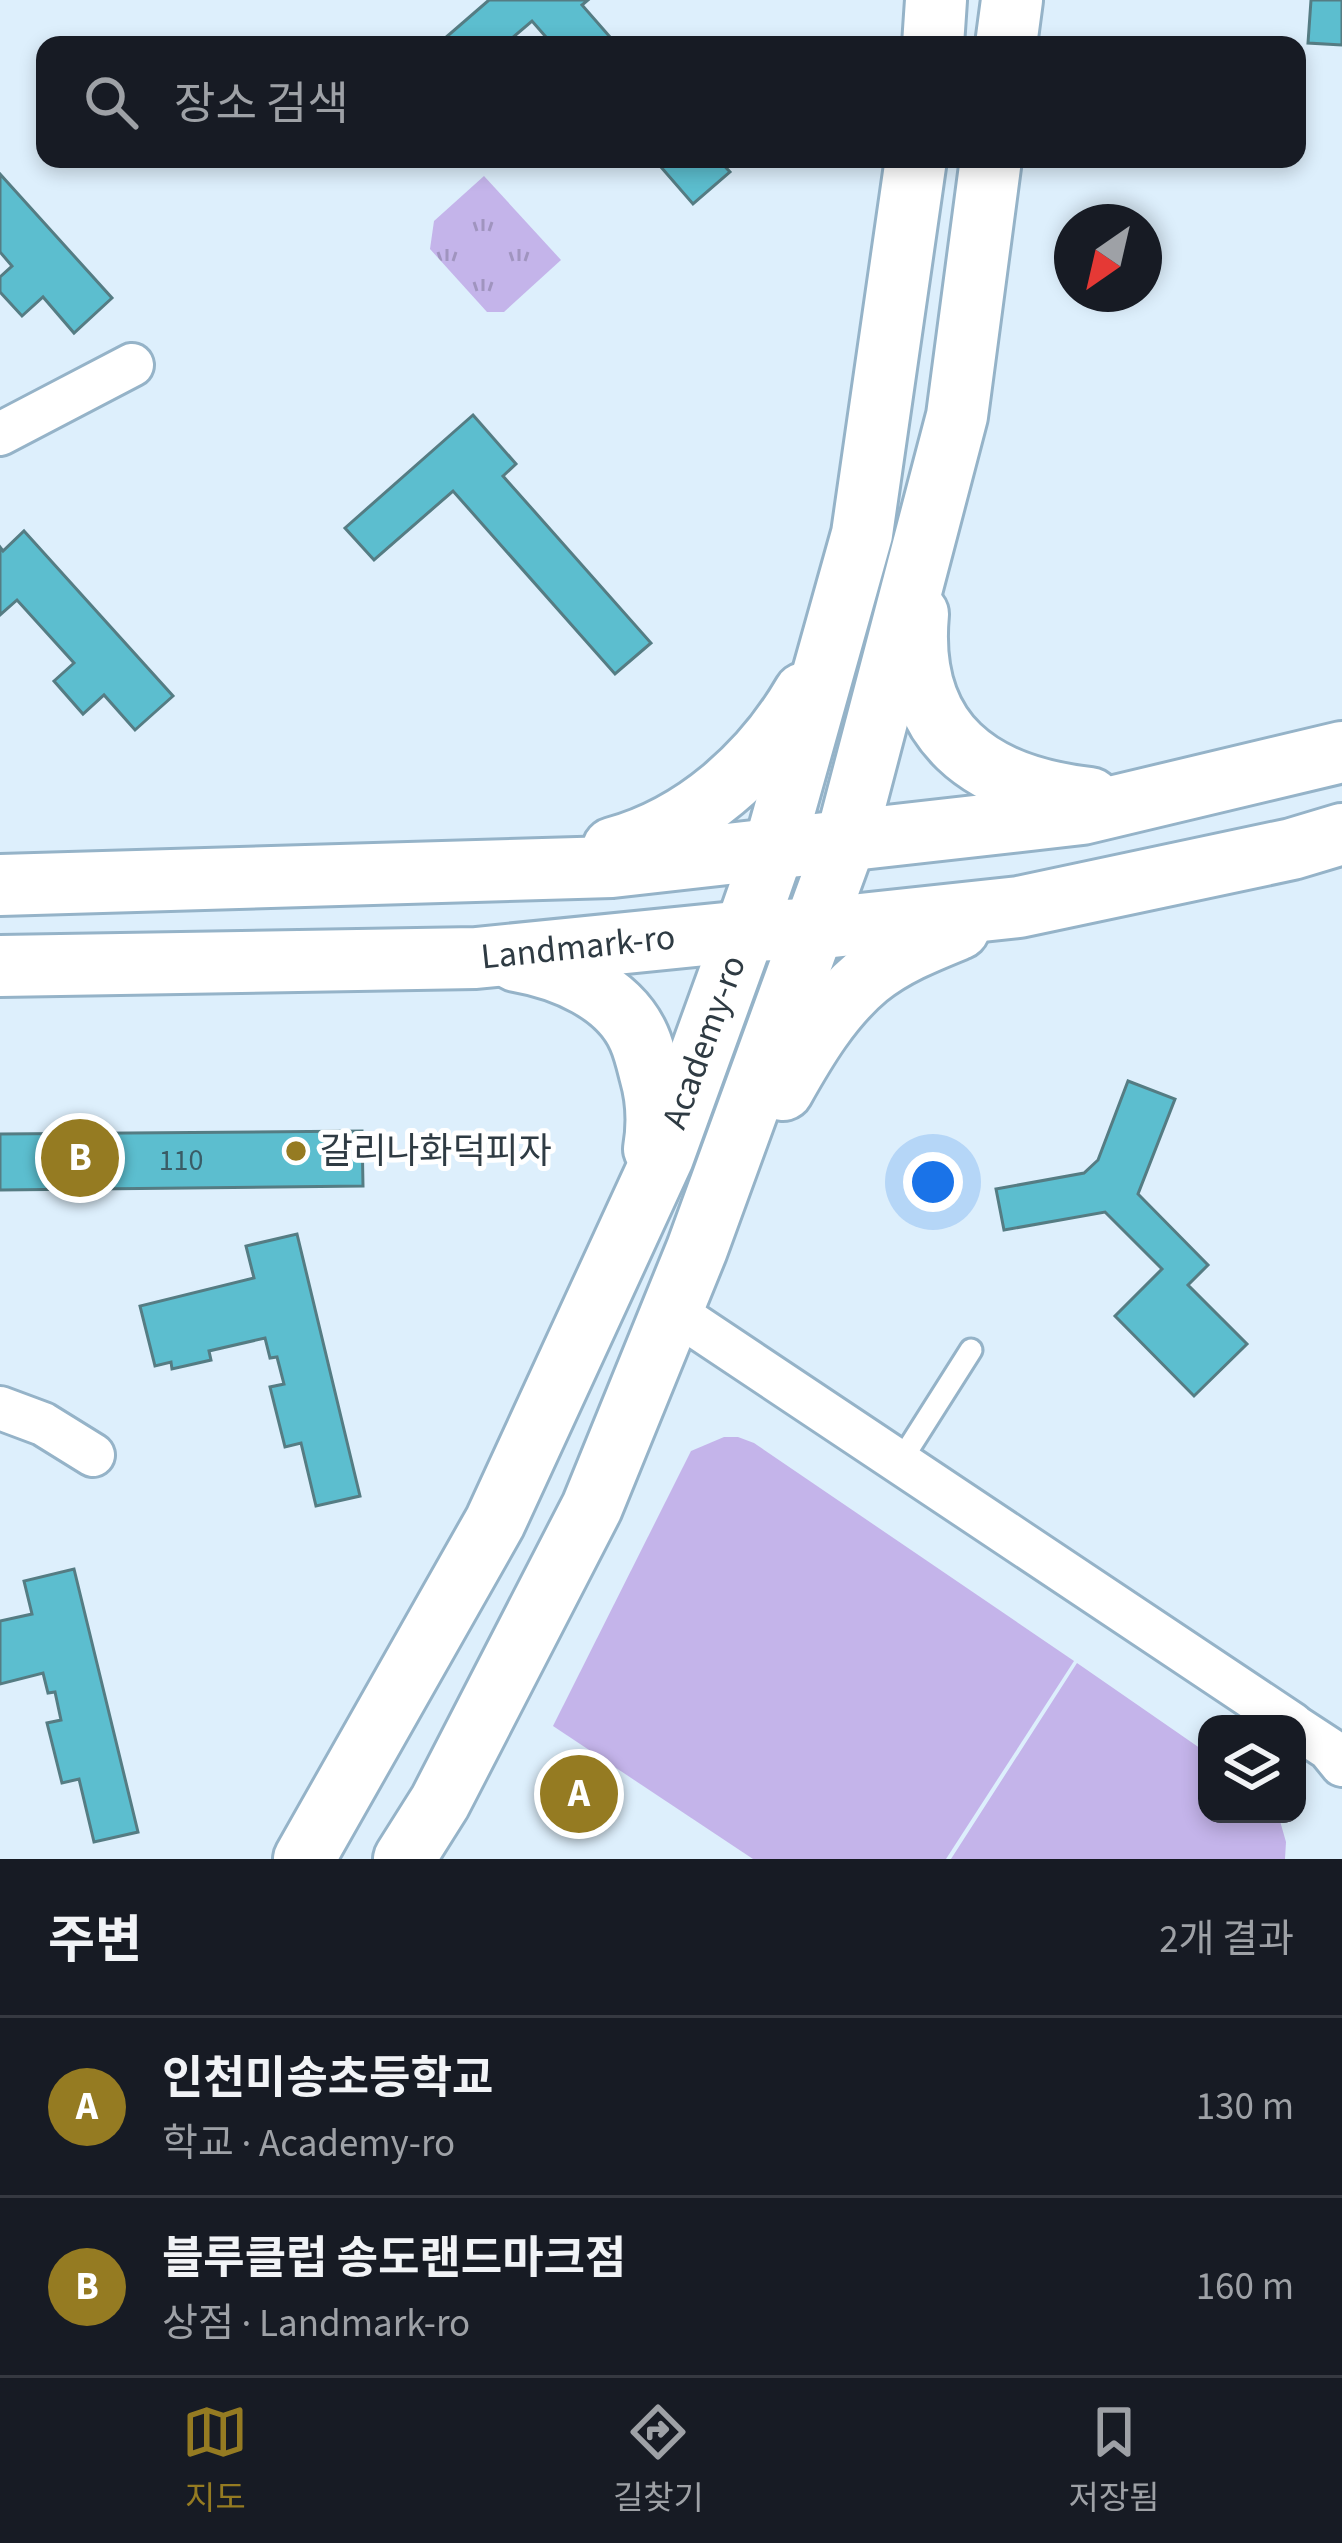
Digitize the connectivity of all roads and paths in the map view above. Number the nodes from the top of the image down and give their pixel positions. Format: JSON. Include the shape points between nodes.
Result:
{"nodes":[{"id":1,"x":936,"y":0,"type":"edge"},
{"id":2,"x":1012,"y":0,"type":"edge"},
{"id":3,"x":934,"y":36,"type":"edge"},
{"id":4,"x":1007,"y":36,"type":"edge"},
{"id":5,"x":915,"y":168,"type":"edge"},
{"id":6,"x":990,"y":168,"type":"edge"},
{"id":7,"x":132,"y":364,"type":"dead end"},
{"id":8,"x":0,"y":434,"type":"edge"},
{"id":9,"x":931,"y":515,"type":"junction"},
{"id":10,"x":836,"y":628,"type":"junction"},
{"id":11,"x":1342,"y":752,"type":"edge"},
{"id":12,"x":1156,"y":797,"type":"junction"},
{"id":13,"x":1317,"y":842,"type":"edge"},
{"id":14,"x":844,"y":843,"type":"junction"},
{"id":15,"x":774,"y":848,"type":"junction"},
{"id":16,"x":479,"y":871,"type":"junction"},
{"id":17,"x":0,"y":885,"type":"edge"},
{"id":18,"x":1019,"y":907,"type":"junction"},
{"id":19,"x":814,"y":929,"type":"junction"},
{"id":20,"x":745,"y":931,"type":"junction"},
{"id":21,"x":462,"y":958,"type":"junction"},
{"id":22,"x":0,"y":966,"type":"edge"},
{"id":23,"x":634,"y":1218,"type":"junction"},
{"id":24,"x":698,"y":1249,"type":"junction"},
{"id":25,"x":673,"y":1310,"type":"junction"},
{"id":26,"x":971,"y":1350,"type":"dead end"},
{"id":27,"x":0,"y":1408,"type":"edge"},
{"id":28,"x":93,"y":1455,"type":"dead end"},
{"id":29,"x":900,"y":1462,"type":"junction"},
{"id":30,"x":1278,"y":1715,"type":"edge"},
{"id":31,"x":1306,"y":1734,"type":"edge"},
{"id":32,"x":1342,"y":1765,"type":"edge"},
{"id":33,"x":304,"y":1859,"type":"edge"},
{"id":34,"x":404,"y":1859,"type":"edge"}],
"edges":[{"from":1,"to":3,"type":"main road"},
{"from":2,"to":4,"type":"main road"},
{"from":5,"to":10,"type":"main road","name":"Academy-ro","via":[[862,534]]},
{"from":6,"to":9,"type":"main road","name":"Academy-ro","via":[[957,416]]},
{"from":7,"to":8,"type":"street"},
{"from":9,"to":12,"type":"main road","via":[[917,645],[926,691],[946,732],[977,763],[1027,786],[1088,798]]},
{"from":9,"to":14,"type":"main road","name":"Academy-ro"},
{"from":10,"to":15,"type":"main road","name":"Academy-ro"},
{"from":10,"to":16,"type":"main road","via":[[786,722],[698,808],[664,830],[604,850]]},
{"from":11,"to":12,"type":"main road"},
{"from":12,"to":14,"type":"main road","via":[[1082,814]]},
{"from":13,"to":18,"type":"main road","name":"Landmark-ro"},
{"from":14,"to":15,"type":"main road"},
{"from":14,"to":19,"type":"main road","name":"Academy-ro"},
{"from":15,"to":16,"type":"main road","via":[[612,867]]},
{"from":15,"to":20,"type":"main road","name":"Academy-ro"},
{"from":16,"to":17,"type":"main road"},
{"from":18,"to":19,"type":"main road","name":"Landmark-ro"},
{"from":18,"to":24,"type":"main road","via":[[909,950],[839,1004]]},
{"from":19,"to":20,"type":"main road","name":"Landmark-ro"},
{"from":19,"to":24,"type":"main road","name":"Academy-ro"},
{"from":20,"to":21,"type":"main road","name":"Landmark-ro"},
{"from":20,"to":23,"type":"main road","name":"Academy-ro"},
{"from":21,"to":22,"type":"main road","name":"Landmark-ro"},
{"from":21,"to":23,"type":"main road","via":[[541,965],[586,985],[626,1017],[639,1037],[656,1110],[650,1170]]},
{"from":23,"to":33,"type":"main road","name":"Academy-ro","via":[[495,1522]]},
{"from":24,"to":25,"type":"main road","name":"Academy-ro"},
{"from":25,"to":29,"type":"street"},
{"from":25,"to":34,"type":"main road","name":"Academy-ro","via":[[592,1507]]},
{"from":26,"to":29,"type":"lane"},
{"from":27,"to":28,"type":"street"},
{"from":29,"to":30,"type":"street"},
{"from":31,"to":32,"type":"street"}]}
